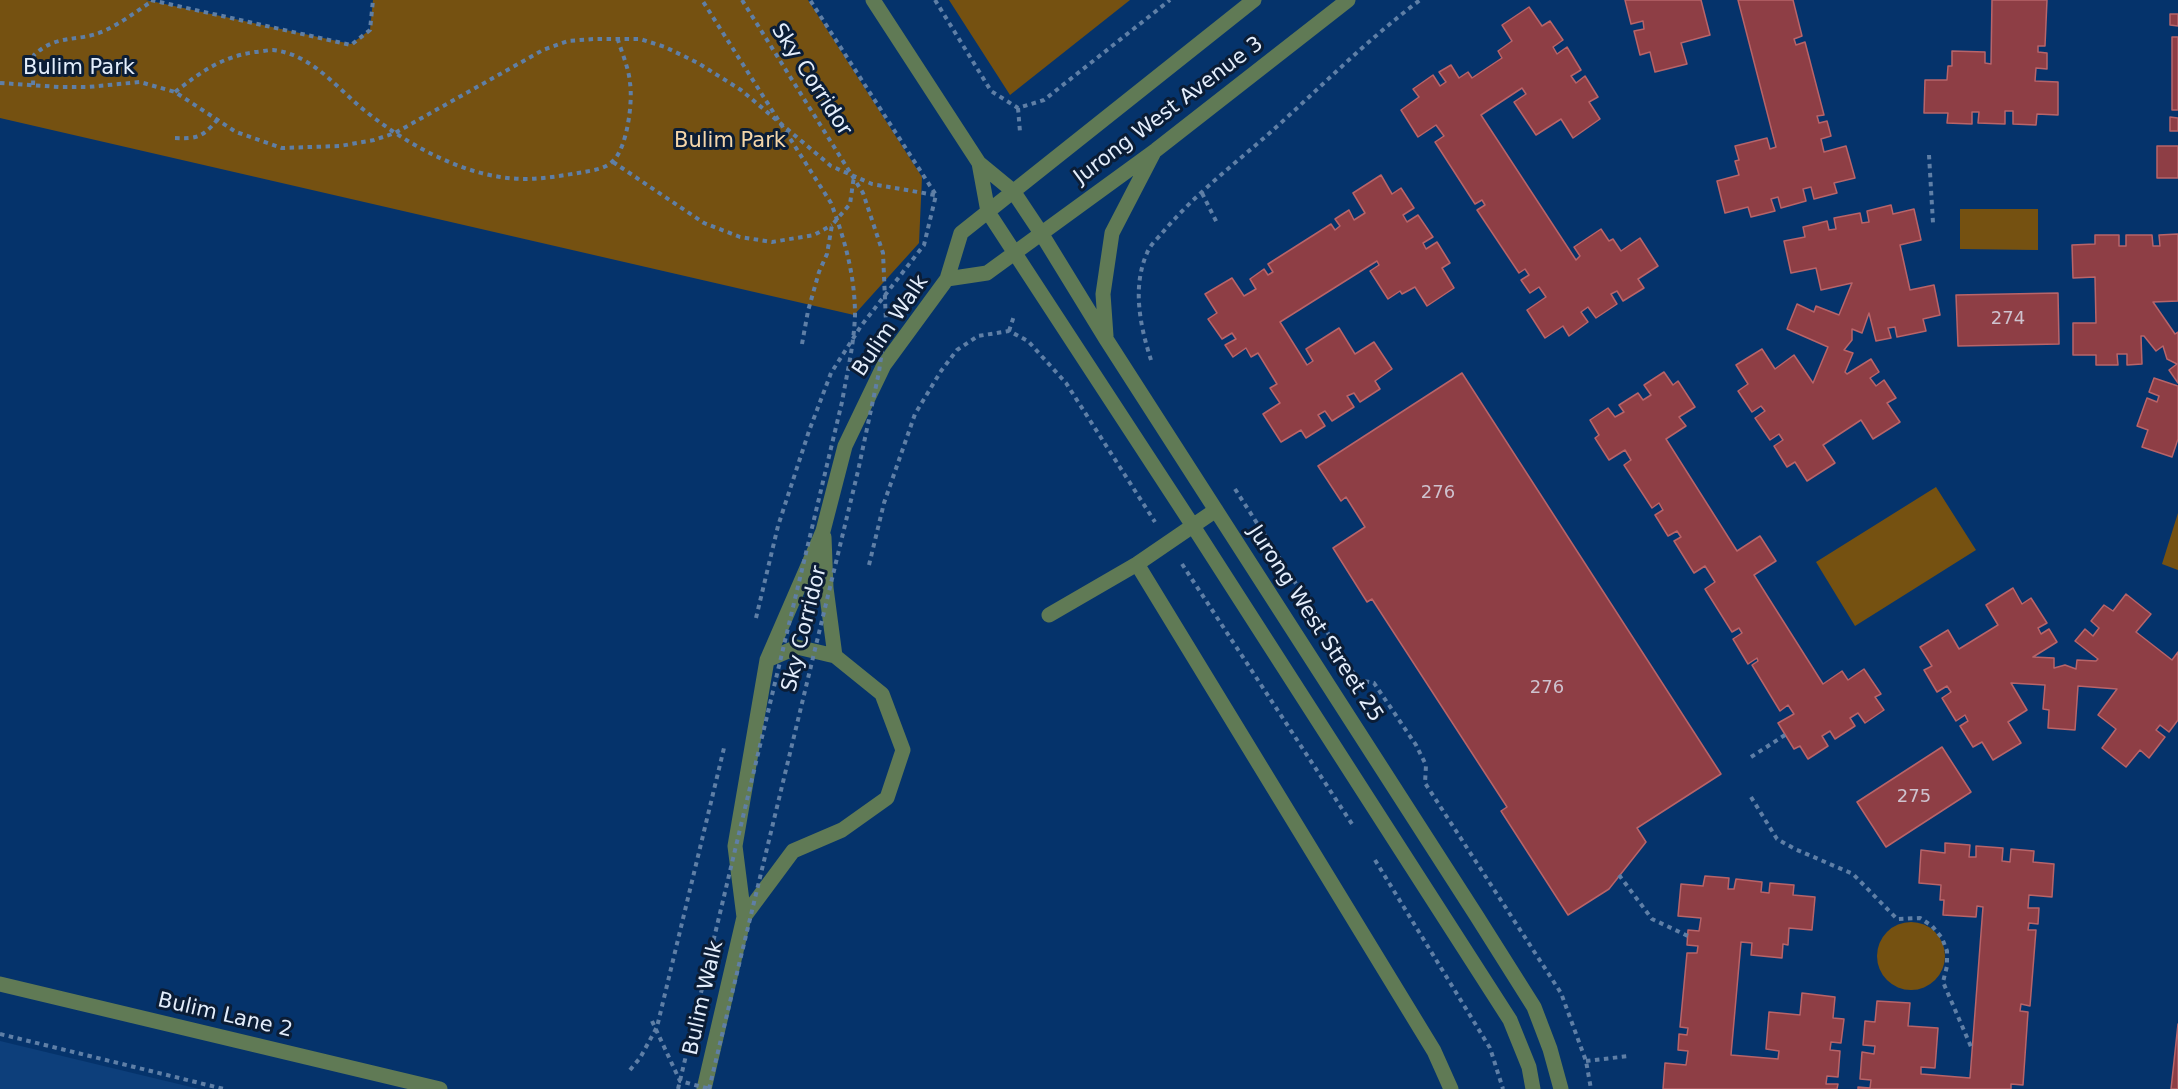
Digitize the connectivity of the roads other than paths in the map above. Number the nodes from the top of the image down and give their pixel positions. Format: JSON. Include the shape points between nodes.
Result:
{"nodes":[{"id":1,"x":873,"y":0,"type":"edge"},
{"id":2,"x":1254,"y":0,"type":"edge"},
{"id":3,"x":1348,"y":0,"type":"edge"},
{"id":4,"x":1155,"y":150,"type":"junction"},
{"id":5,"x":979,"y":163,"type":"junction"},
{"id":6,"x":1013,"y":191,"type":"junction"},
{"id":7,"x":988,"y":212,"type":"junction"},
{"id":8,"x":1041,"y":233,"type":"junction"},
{"id":9,"x":1014,"y":254,"type":"junction"},
{"id":10,"x":947,"y":279,"type":"junction"},
{"id":11,"x":1106,"y":339,"type":"junction"},
{"id":12,"x":1216,"y":510,"type":"junction"},
{"id":13,"x":1193,"y":526,"type":"junction"},
{"id":14,"x":824,"y":531,"type":"junction"},
{"id":15,"x":1137,"y":564,"type":"junction"},
{"id":16,"x":1049,"y":615,"type":"dead end"},
{"id":17,"x":835,"y":656,"type":"junction"},
{"id":18,"x":767,"y":660,"type":"junction"},
{"id":19,"x":744,"y":916,"type":"junction"},
{"id":20,"x":0,"y":984,"type":"edge"},
{"id":21,"x":440,"y":1089,"type":"edge"},
{"id":22,"x":704,"y":1089,"type":"edge"},
{"id":23,"x":1451,"y":1089,"type":"edge"},
{"id":24,"x":1533,"y":1089,"type":"edge"},
{"id":25,"x":1562,"y":1089,"type":"edge"}],
"edges":[{"from":1,"to":5,"type":"street"},
{"from":2,"to":6,"type":"street","name":"Jurong West Avenue 3"},
{"from":3,"to":4,"type":"street","name":"Jurong West Avenue 3"},
{"from":4,"to":8,"type":"street","name":"Jurong West Avenue 3"},
{"from":4,"to":11,"type":"street","via":[[1112,233],[1103,294]]},
{"from":5,"to":6,"type":"street","name":"Jurong West Street 25"},
{"from":5,"to":7,"type":"street"},
{"from":6,"to":7,"type":"street","name":"Jurong West Avenue 3"},
{"from":6,"to":8,"type":"street","name":"Jurong West Street 25"},
{"from":7,"to":9,"type":"street"},
{"from":7,"to":10,"type":"street","name":"Bulim Walk","via":[[960,233]]},
{"from":8,"to":9,"type":"street","name":"Jurong West Avenue 3"},
{"from":8,"to":11,"type":"street","name":"Jurong West Street 25"},
{"from":9,"to":10,"type":"street","name":"Bulim Walk","via":[[987,273]]},
{"from":9,"to":13,"type":"street"},
{"from":10,"to":14,"type":"street","name":"Bulim Walk","via":[[879,375],[845,446]]},
{"from":11,"to":12,"type":"street","name":"Jurong West Street 25"},
{"from":12,"to":13,"type":"street"},
{"from":12,"to":25,"type":"street","name":"Jurong West Street 25","via":[[1534,1007]]},
{"from":13,"to":15,"type":"street"},
{"from":13,"to":24,"type":"street","via":[[1510,1020],[1529,1067]]},
{"from":14,"to":17,"type":"street","name":"Bulim Walk","via":[[826,588]]},
{"from":14,"to":18,"type":"street","name":"Bulim Walk"},
{"from":15,"to":16,"type":"street"},
{"from":15,"to":23,"type":"street","via":[[1434,1051]]},
{"from":17,"to":18,"type":"street","name":"Bulim Walk","via":[[797,647]]},
{"from":17,"to":19,"type":"street","name":"Bulim Walk","via":[[882,694],[903,750],[887,798],[842,830],[793,850]]},
{"from":18,"to":19,"type":"street","name":"Bulim Walk","via":[[735,846]]},
{"from":19,"to":22,"type":"street","name":"Bulim Walk"},
{"from":20,"to":21,"type":"street","name":"Bulim Lane 2"}]}
